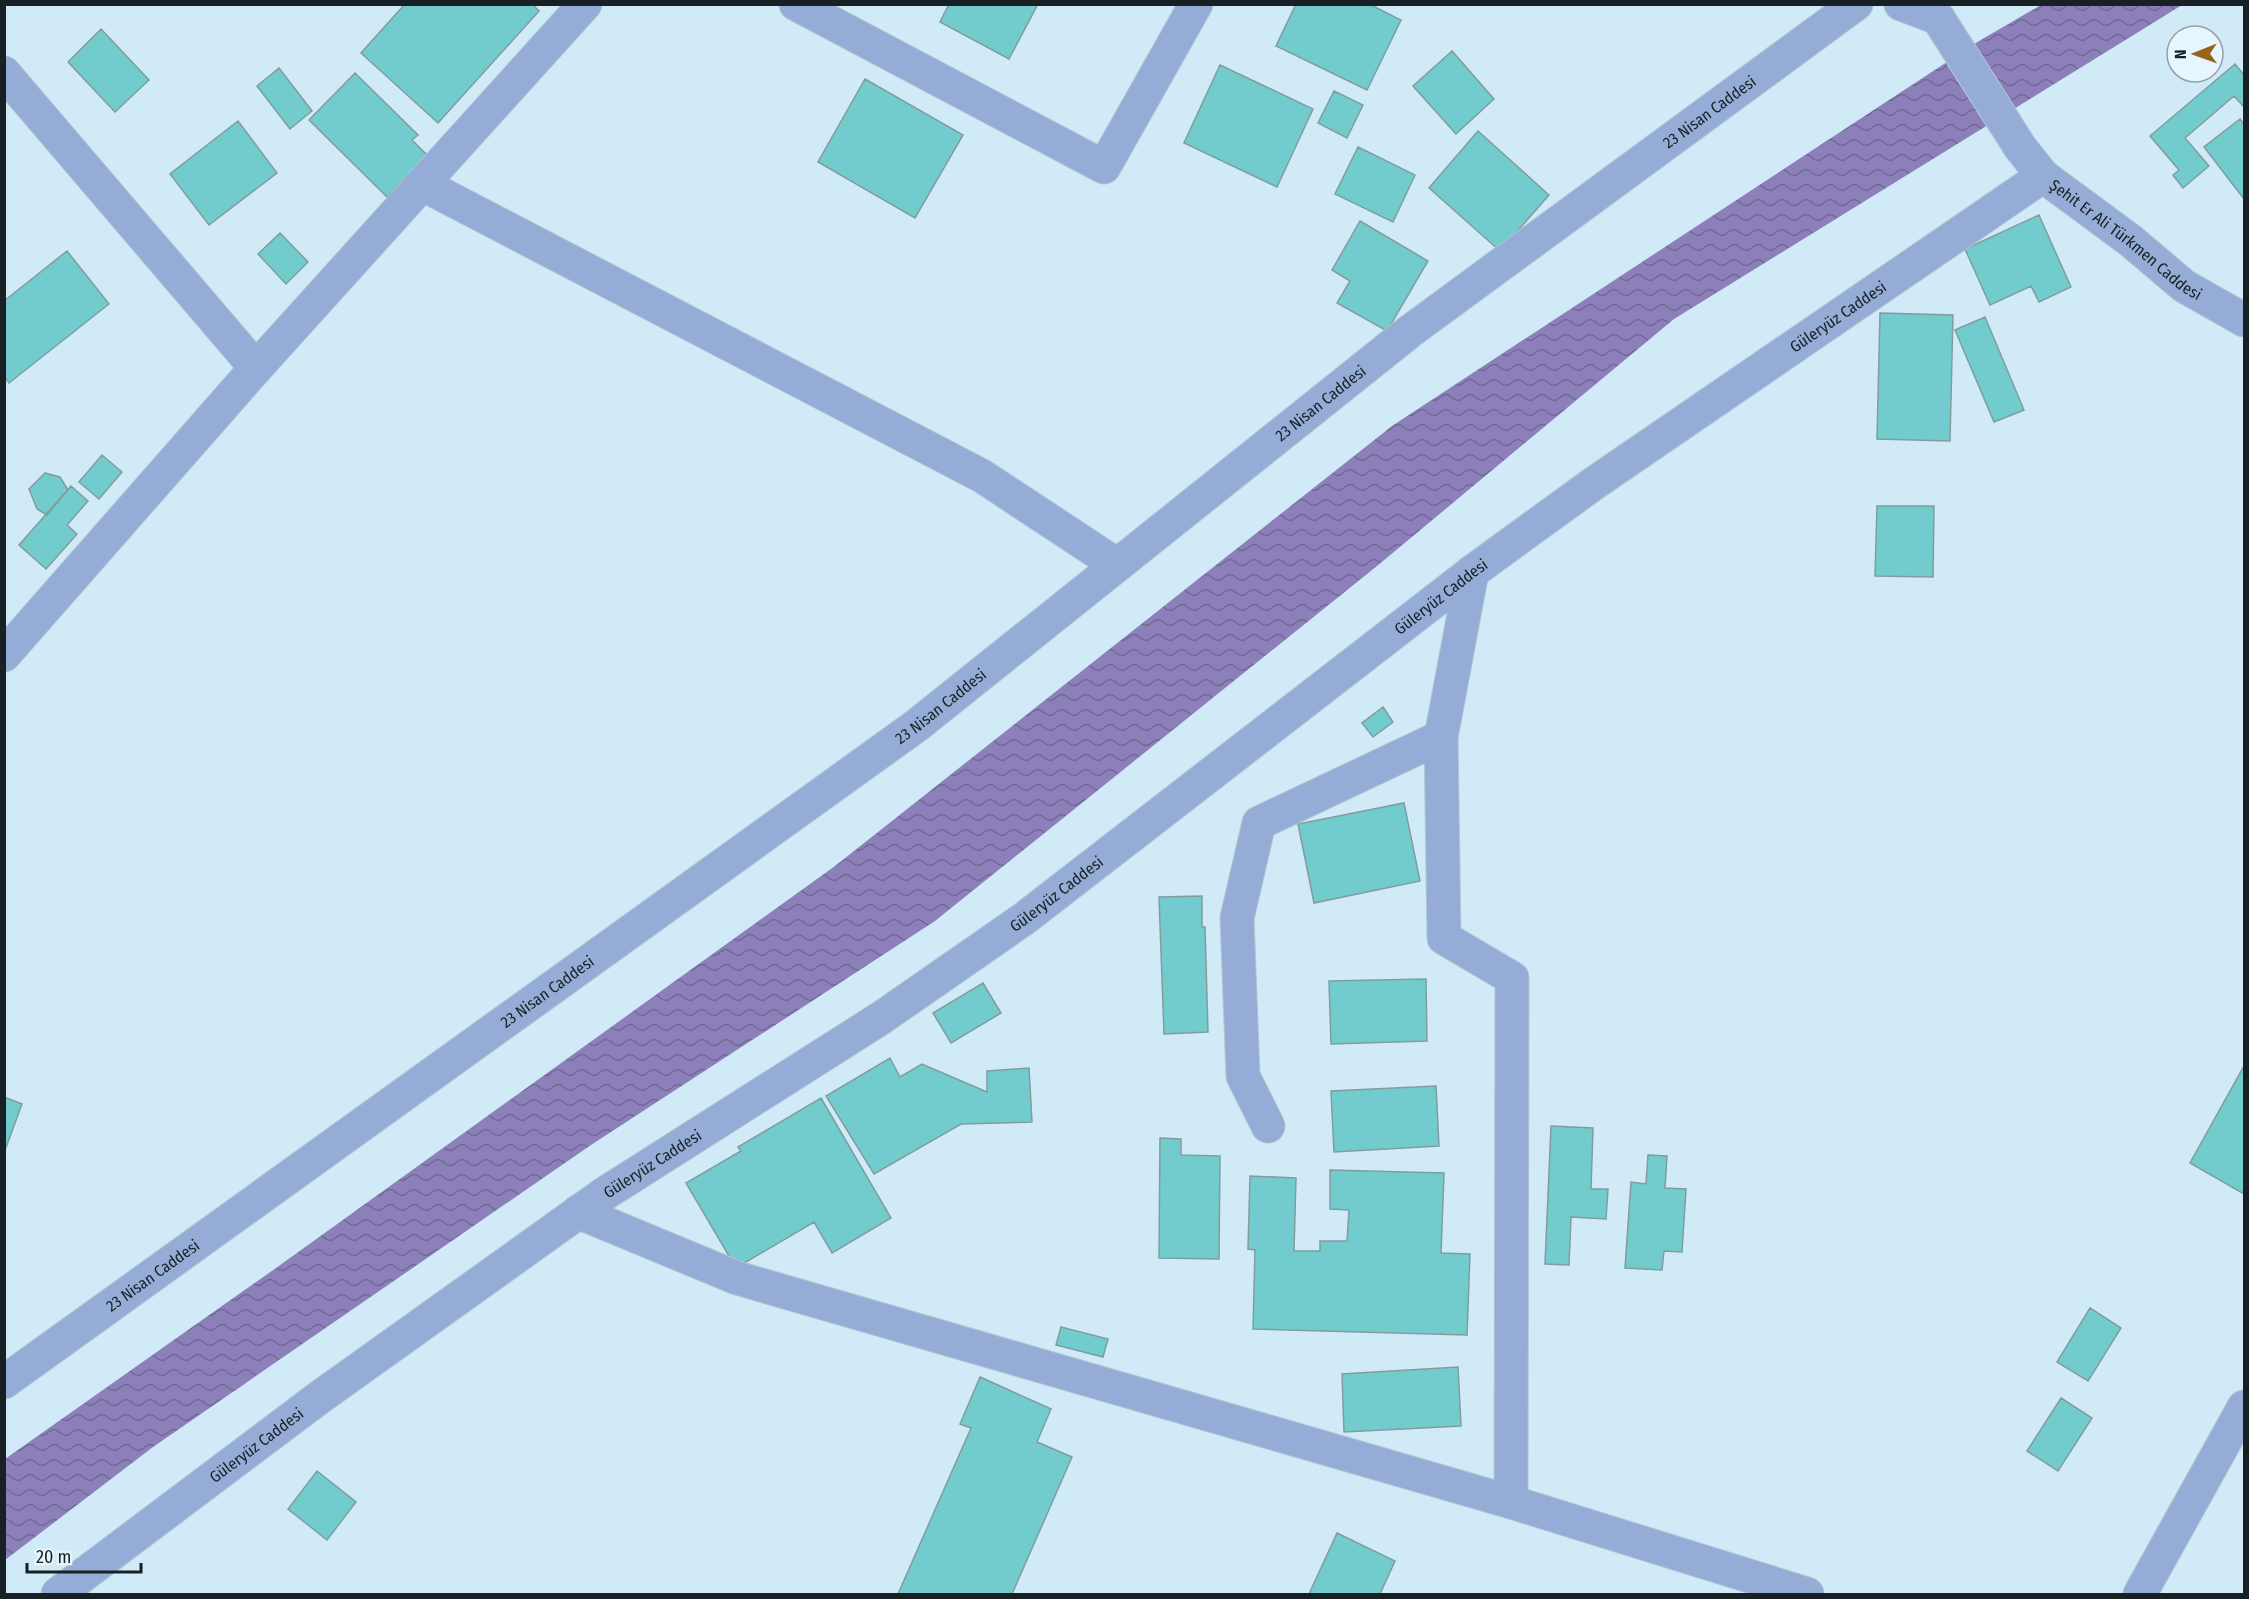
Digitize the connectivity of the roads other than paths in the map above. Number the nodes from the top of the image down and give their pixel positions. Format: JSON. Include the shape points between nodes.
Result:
{"nodes":[{"id":1,"x":585,"y":4,"type":"edge"},
{"id":2,"x":796,"y":4,"type":"edge"},
{"id":3,"x":1196,"y":4,"type":"edge"},
{"id":4,"x":1856,"y":4,"type":"edge"},
{"id":5,"x":1901,"y":4,"type":"edge"},
{"id":6,"x":1947,"y":11,"type":"edge"},
{"id":7,"x":4,"y":73,"type":"edge"},
{"id":8,"x":2043,"y":176,"type":"junction"},
{"id":9,"x":422,"y":184,"type":"junction"},
{"id":10,"x":2244,"y":320,"type":"edge"},
{"id":11,"x":256,"y":369,"type":"junction"},
{"id":12,"x":1118,"y":565,"type":"junction"},
{"id":13,"x":1472,"y":572,"type":"junction"},
{"id":14,"x":4,"y":655,"type":"edge"},
{"id":15,"x":1441,"y":737,"type":"junction"},
{"id":16,"x":1268,"y":1126,"type":"dead end"},
{"id":17,"x":578,"y":1212,"type":"junction"},
{"id":18,"x":4,"y":1382,"type":"edge"},
{"id":19,"x":2240,"y":1422,"type":"edge"},
{"id":20,"x":1511,"y":1502,"type":"junction"},
{"id":21,"x":58,"y":1594,"type":"edge"},
{"id":22,"x":1807,"y":1594,"type":"edge"},
{"id":23,"x":2140,"y":1594,"type":"edge"}],
"edges":[{"from":1,"to":9,"type":"street"},
{"from":2,"to":3,"type":"street","via":[[1104,168]]},
{"from":4,"to":12,"type":"street","name":"23 Nisan Caddesi","via":[[1409,332]]},
{"from":5,"to":6,"type":"street"},
{"from":6,"to":8,"type":"street","name":"Şehit Er Ali Türkmen Caddesi","via":[[2020,147]]},
{"from":7,"to":11,"type":"street"},
{"from":8,"to":10,"type":"street","name":"Şehit Er Ali Türkmen Caddesi","via":[[2184,286]]},
{"from":8,"to":13,"type":"street","name":"Güleryüz Caddesi","via":[[1593,484]]},
{"from":9,"to":11,"type":"street"},
{"from":9,"to":12,"type":"street","via":[[982,476]]},
{"from":11,"to":14,"type":"street"},
{"from":12,"to":18,"type":"street","name":"23 Nisan Caddesi","via":[[916,726]]},
{"from":13,"to":15,"type":"street"},
{"from":13,"to":17,"type":"street","name":"Güleryüz Caddesi","via":[[1025,918],[881,1018]]},
{"from":15,"to":16,"type":"street","via":[[1259,824],[1238,929],[1243,1076]]},
{"from":15,"to":20,"type":"street","via":[[1444,938],[1512,978]]},
{"from":17,"to":20,"type":"street","via":[[737,1278]]},
{"from":17,"to":21,"type":"street","name":"Güleryüz Caddesi","via":[[320,1397]]},
{"from":19,"to":23,"type":"street"},
{"from":20,"to":22,"type":"street"}]}
